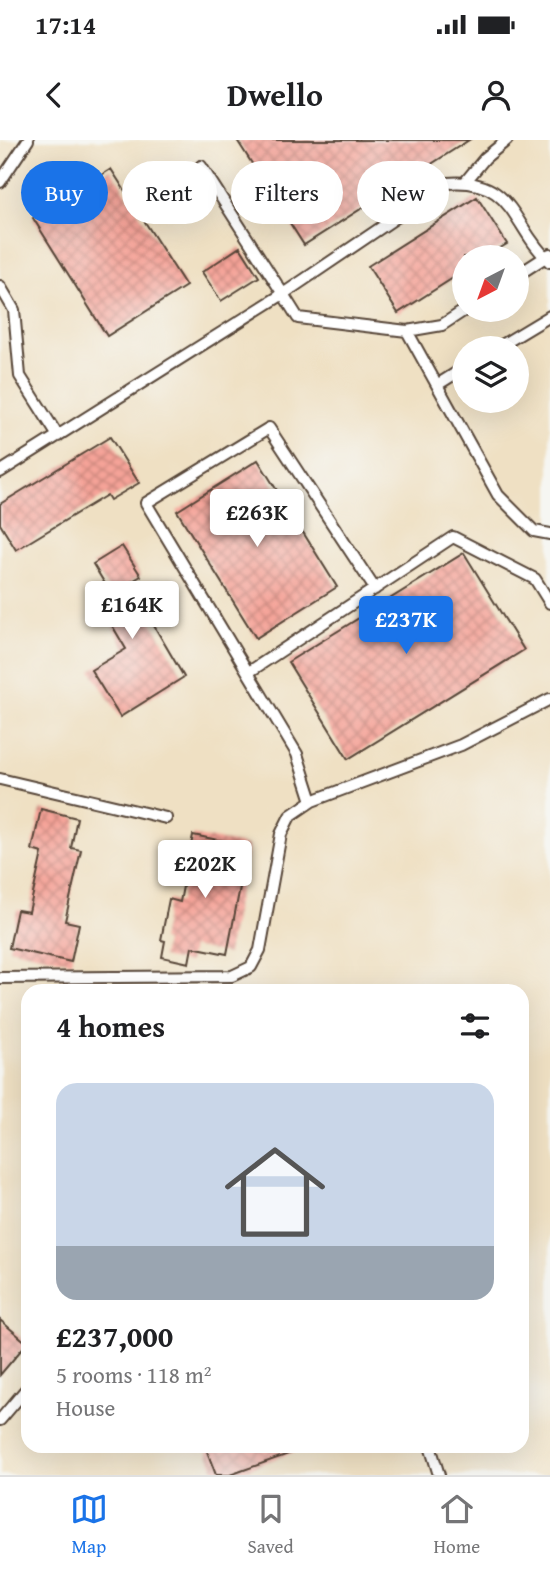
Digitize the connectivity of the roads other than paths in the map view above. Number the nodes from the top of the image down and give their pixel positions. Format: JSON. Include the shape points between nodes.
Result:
{"nodes":[{"id":1,"x":28,"y":140,"type":"edge"},
{"id":2,"x":507,"y":140,"type":"edge"},
{"id":3,"x":466,"y":181,"type":"junction"},
{"id":4,"x":0,"y":182,"type":"edge"},
{"id":5,"x":217,"y":191,"type":"edge"},
{"id":6,"x":548,"y":258,"type":"edge"},
{"id":7,"x":529,"y":269,"type":"edge"},
{"id":8,"x":0,"y":286,"type":"edge"},
{"id":9,"x":284,"y":294,"type":"junction"},
{"id":10,"x":550,"y":316,"type":"edge"},
{"id":11,"x":452,"y":319,"type":"edge"},
{"id":12,"x":407,"y":331,"type":"junction"},
{"id":13,"x":517,"y":336,"type":"edge"},
{"id":14,"x":452,"y":376,"type":"edge"},
{"id":15,"x":437,"y":385,"type":"junction"},
{"id":16,"x":58,"y":436,"type":"junction"},
{"id":17,"x":0,"y":472,"type":"edge"},
{"id":18,"x":550,"y":534,"type":"edge"},
{"id":19,"x":375,"y":589,"type":"junction"},
{"id":20,"x":550,"y":603,"type":"edge"},
{"id":21,"x":249,"y":673,"type":"junction"},
{"id":22,"x":550,"y":699,"type":"edge"},
{"id":23,"x":0,"y":779,"type":"edge"},
{"id":24,"x":312,"y":801,"type":"junction"},
{"id":25,"x":166,"y":818,"type":"dead end"},
{"id":26,"x":0,"y":978,"type":"edge"},
{"id":27,"x":21,"y":1395,"type":"edge"},
{"id":28,"x":0,"y":1420,"type":"edge"},
{"id":29,"x":432,"y":1453,"type":"edge"},
{"id":30,"x":439,"y":1475,"type":"edge"}],
"edges":[{"from":1,"to":4,"type":"lane"},
{"from":2,"to":3,"type":"lane"},
{"from":3,"to":6,"type":"lane","via":[[502,196]]},
{"from":3,"to":9,"type":"lane","via":[[447,183]]},
{"from":5,"to":9,"type":"lane"},
{"from":6,"to":7,"type":"lane"},
{"from":8,"to":16,"type":"lane","via":[[14,310],[20,376]]},
{"from":9,"to":12,"type":"lane","via":[[299,318]]},
{"from":9,"to":16,"type":"lane"},
{"from":10,"to":13,"type":"lane"},
{"from":11,"to":12,"type":"lane"},
{"from":12,"to":15,"type":"lane"},
{"from":14,"to":15,"type":"lane"},
{"from":15,"to":18,"type":"lane","via":[[498,495],[534,531]]},
{"from":16,"to":17,"type":"lane"},
{"from":19,"to":20,"type":"lane","via":[[453,537],[535,579]]},
{"from":19,"to":21,"type":"lane"},
{"from":19,"to":21,"type":"lane","via":[[269,428],[146,503]]},
{"from":21,"to":24,"type":"lane","via":[[297,754]]},
{"from":22,"to":24,"type":"lane","via":[[461,745]]},
{"from":23,"to":25,"type":"lane"},
{"from":24,"to":26,"type":"lane","via":[[290,816],[281,834],[260,950],[251,967],[232,976]]},
{"from":27,"to":28,"type":"lane"},
{"from":29,"to":30,"type":"lane"}]}
